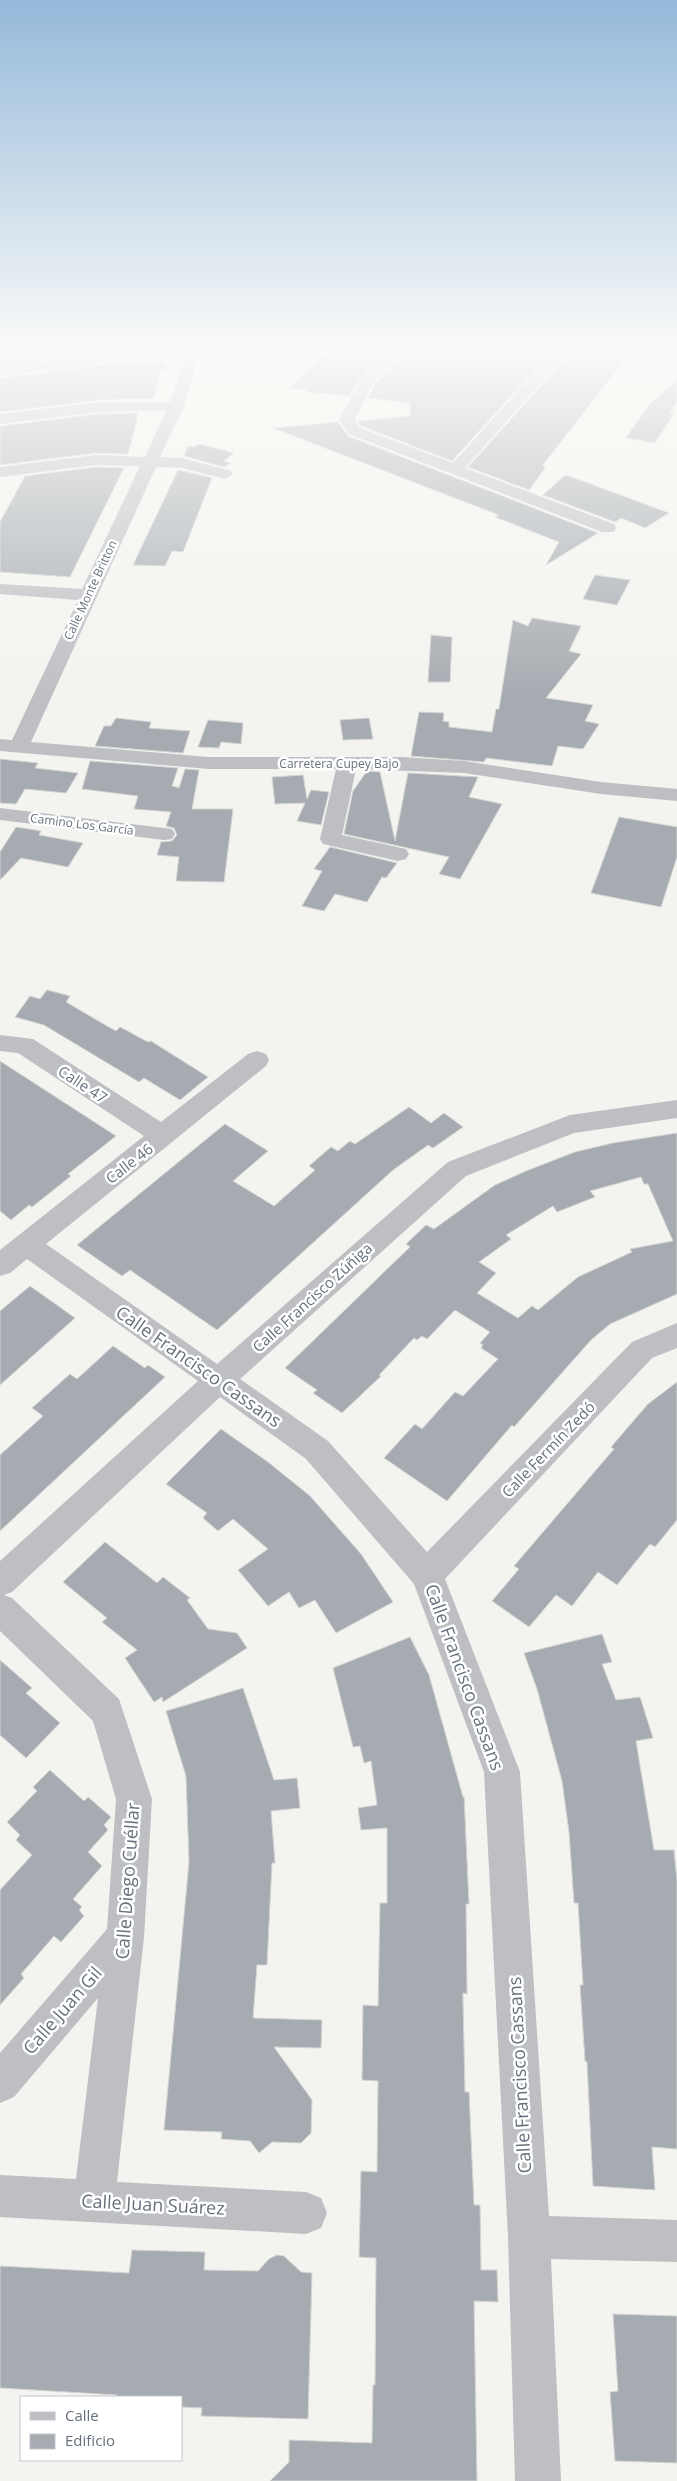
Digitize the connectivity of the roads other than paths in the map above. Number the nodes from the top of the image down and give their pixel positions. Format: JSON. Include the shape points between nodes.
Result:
{"nodes":[{"id":1,"x":62,"y":466,"type":"edge"},
{"id":2,"x":147,"y":466,"type":"edge"},
{"id":3,"x":193,"y":466,"type":"edge"},
{"id":4,"x":445,"y":466,"type":"edge"},
{"id":5,"x":460,"y":466,"type":"edge"},
{"id":6,"x":456,"y":470,"type":"junction"},
{"id":7,"x":225,"y":474,"type":"dead end"},
{"id":8,"x":2,"y":476,"type":"edge"},
{"id":9,"x":608,"y":528,"type":"dead end"},
{"id":10,"x":0,"y":589,"type":"edge"},
{"id":11,"x":88,"y":595,"type":"junction"},
{"id":12,"x":10,"y":746,"type":"edge"},
{"id":13,"x":347,"y":763,"type":"junction"},
{"id":14,"x":677,"y":795,"type":"edge"},
{"id":15,"x":0,"y":814,"type":"edge"},
{"id":16,"x":164,"y":834,"type":"dead end"},
{"id":17,"x":398,"y":854,"type":"dead end"},
{"id":18,"x":0,"y":1043,"type":"edge"},
{"id":19,"x":257,"y":1060,"type":"dead end"},
{"id":20,"x":677,"y":1108,"type":"edge"},
{"id":21,"x":163,"y":1136,"type":"junction"},
{"id":22,"x":13,"y":1254,"type":"edge"},
{"id":23,"x":677,"y":1335,"type":"edge"},
{"id":24,"x":219,"y":1380,"type":"junction"},
{"id":25,"x":427,"y":1575,"type":"junction"},
{"id":26,"x":0,"y":1582,"type":"edge"},
{"id":27,"x":0,"y":1609,"type":"edge"},
{"id":28,"x":125,"y":1938,"type":"junction"},
{"id":29,"x":0,"y":2083,"type":"edge"},
{"id":30,"x":0,"y":2196,"type":"edge"},
{"id":31,"x":94,"y":2200,"type":"junction"},
{"id":32,"x":306,"y":2213,"type":"dead end"},
{"id":33,"x":528,"y":2237,"type":"junction"},
{"id":34,"x":677,"y":2241,"type":"edge"},
{"id":35,"x":538,"y":2481,"type":"edge"}],
"edges":[{"from":1,"to":8,"type":"street"},
{"from":2,"to":11,"type":"street","name":"Calle Monte Britton"},
{"from":3,"to":7,"type":"street"},
{"from":4,"to":6,"type":"street"},
{"from":5,"to":6,"type":"street"},
{"from":6,"to":9,"type":"street"},
{"from":10,"to":11,"type":"street"},
{"from":11,"to":12,"type":"street","name":"Calle Monte Britton"},
{"from":12,"to":13,"type":"street","name":"Carretera Cupey Bajo","via":[[209,763]]},
{"from":13,"to":14,"type":"street","name":"Carretera Cupey Bajo","via":[[464,767],[602,788]]},
{"from":13,"to":17,"type":"street","via":[[331,839]]},
{"from":15,"to":16,"type":"street","name":"Camino Los García"},
{"from":18,"to":21,"type":"street","name":"Calle 47","via":[[24,1045]]},
{"from":19,"to":21,"type":"street","name":"Calle 46"},
{"from":20,"to":24,"type":"street","name":"Calle Francisco Zúñiga","via":[[570,1124],[457,1169]]},
{"from":21,"to":22,"type":"street","name":"Calle 46"},
{"from":22,"to":24,"type":"street","name":"Calle Francisco Cassans"},
{"from":23,"to":25,"type":"street","name":"Calle Fermín Zedó","via":[[642,1350]]},
{"from":24,"to":25,"type":"street","name":"Calle Francisco Cassans","via":[[317,1450]]},
{"from":24,"to":26,"type":"street","name":"Calle Francisco Zúñiga"},
{"from":25,"to":33,"type":"street","name":"Calle Francisco Cassans","via":[[502,1772]]},
{"from":27,"to":28,"type":"street","name":"Calle Diego Cuéllar","via":[[107,1711],[134,1799]]},
{"from":28,"to":29,"type":"street","name":"Calle Juan Gil"},
{"from":28,"to":31,"type":"street","name":"Calle Diego Cuéllar"},
{"from":30,"to":31,"type":"street","name":"Calle Juan Suárez"},
{"from":31,"to":32,"type":"street","name":"Calle Juan Suárez"},
{"from":33,"to":34,"type":"street"},
{"from":33,"to":35,"type":"street","name":"Calle Francisco Cassans"}]}
